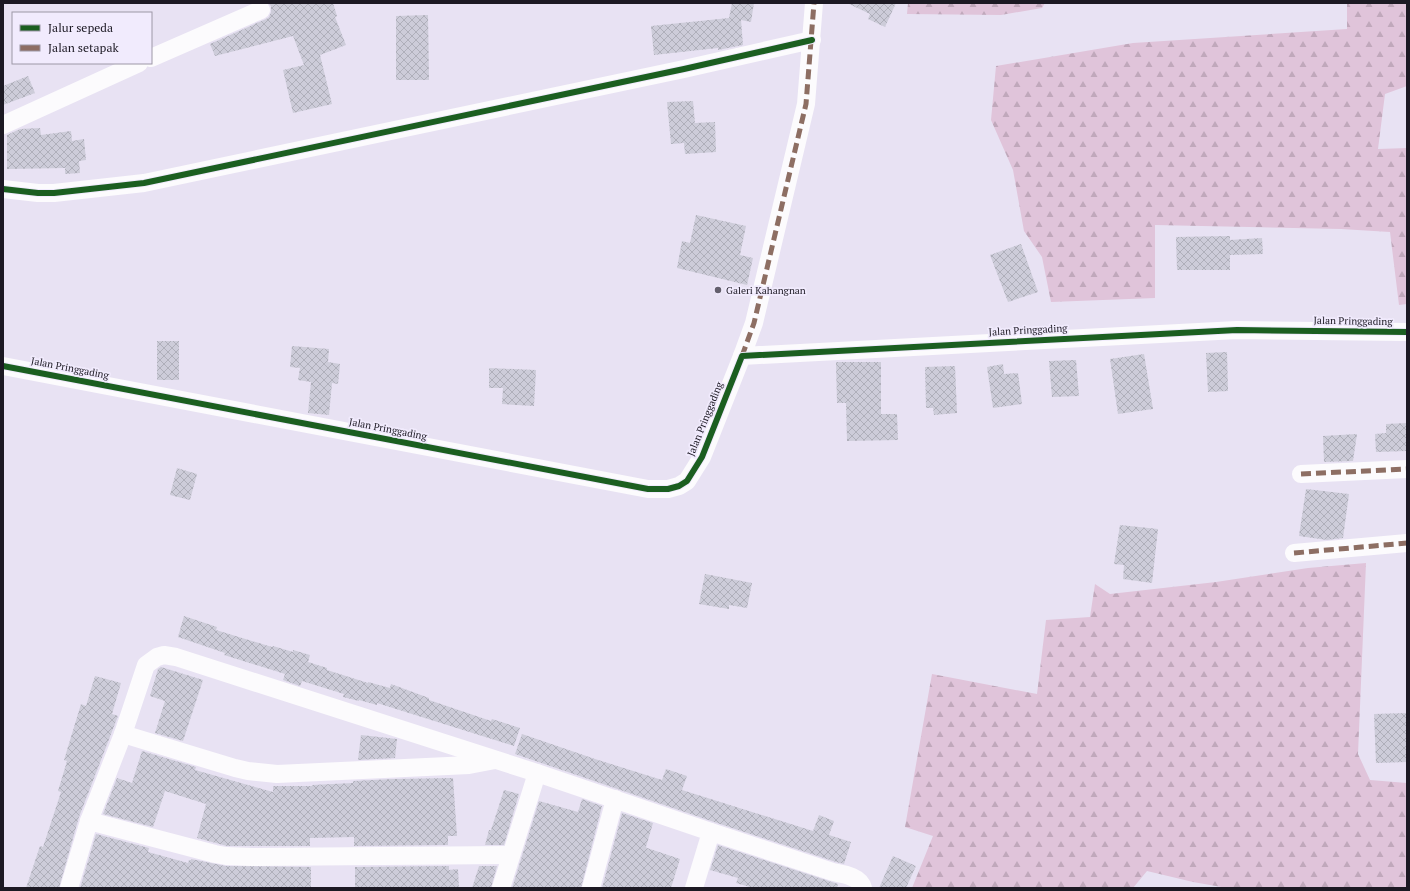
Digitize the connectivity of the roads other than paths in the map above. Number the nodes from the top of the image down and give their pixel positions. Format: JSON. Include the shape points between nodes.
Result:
{"nodes":[{"id":1,"x":814,"y":3,"type":"edge"},
{"id":2,"x":261,"y":10,"type":"dead end"},
{"id":3,"x":812,"y":40,"type":"junction"},
{"id":4,"x":152,"y":58,"type":"edge"},
{"id":5,"x":137,"y":64,"type":"edge"},
{"id":6,"x":3,"y":125,"type":"edge"},
{"id":7,"x":3,"y":189,"type":"edge"},
{"id":8,"x":1407,"y":332,"type":"edge"},
{"id":9,"x":742,"y":356,"type":"junction"},
{"id":10,"x":3,"y":366,"type":"edge"},
{"id":11,"x":1407,"y":468,"type":"edge"},
{"id":12,"x":1301,"y":474,"type":"dead end"},
{"id":13,"x":1407,"y":543,"type":"edge"},
{"id":14,"x":1294,"y":553,"type":"dead end"},
{"id":15,"x":123,"y":734,"type":"junction"},
{"id":16,"x":496,"y":760,"type":"junction"},
{"id":17,"x":537,"y":773,"type":"junction"},
{"id":18,"x":615,"y":799,"type":"junction"},
{"id":19,"x":89,"y":821,"type":"junction"},
{"id":20,"x":711,"y":832,"type":"junction"},
{"id":21,"x":511,"y":855,"type":"junction"},
{"id":22,"x":69,"y":888,"type":"edge"},
{"id":23,"x":501,"y":888,"type":"edge"},
{"id":24,"x":591,"y":888,"type":"edge"},
{"id":25,"x":694,"y":888,"type":"edge"},
{"id":26,"x":863,"y":888,"type":"edge"}],
"edges":[{"from":1,"to":3,"type":"street"},
{"from":2,"to":4,"type":"street"},
{"from":3,"to":7,"type":"street","via":[[144,183],[54,193]]},
{"from":3,"to":9,"type":"street","via":[[806,104],[754,324]]},
{"from":5,"to":6,"type":"street"},
{"from":8,"to":9,"type":"street","name":"Jalan Pringgading","via":[[1237,330]]},
{"from":9,"to":10,"type":"street","name":"Jalan Pringgading","via":[[702,457],[687,481],[668,489],[648,489]]},
{"from":11,"to":12,"type":"street"},
{"from":13,"to":14,"type":"street"},
{"from":15,"to":16,"type":"street","via":[[235,768],[277,774],[469,766]]},
{"from":15,"to":16,"type":"street","via":[[146,665],[152,659],[164,655]]},
{"from":15,"to":19,"type":"street"},
{"from":16,"to":17,"type":"street"},
{"from":17,"to":18,"type":"street"},
{"from":17,"to":21,"type":"street"},
{"from":18,"to":20,"type":"street"},
{"from":18,"to":24,"type":"street"},
{"from":19,"to":21,"type":"street","via":[[226,856],[252,858]]},
{"from":19,"to":22,"type":"street"},
{"from":20,"to":25,"type":"street"},
{"from":20,"to":26,"type":"street","via":[[852,877],[860,880]]},
{"from":21,"to":23,"type":"street"}]}
